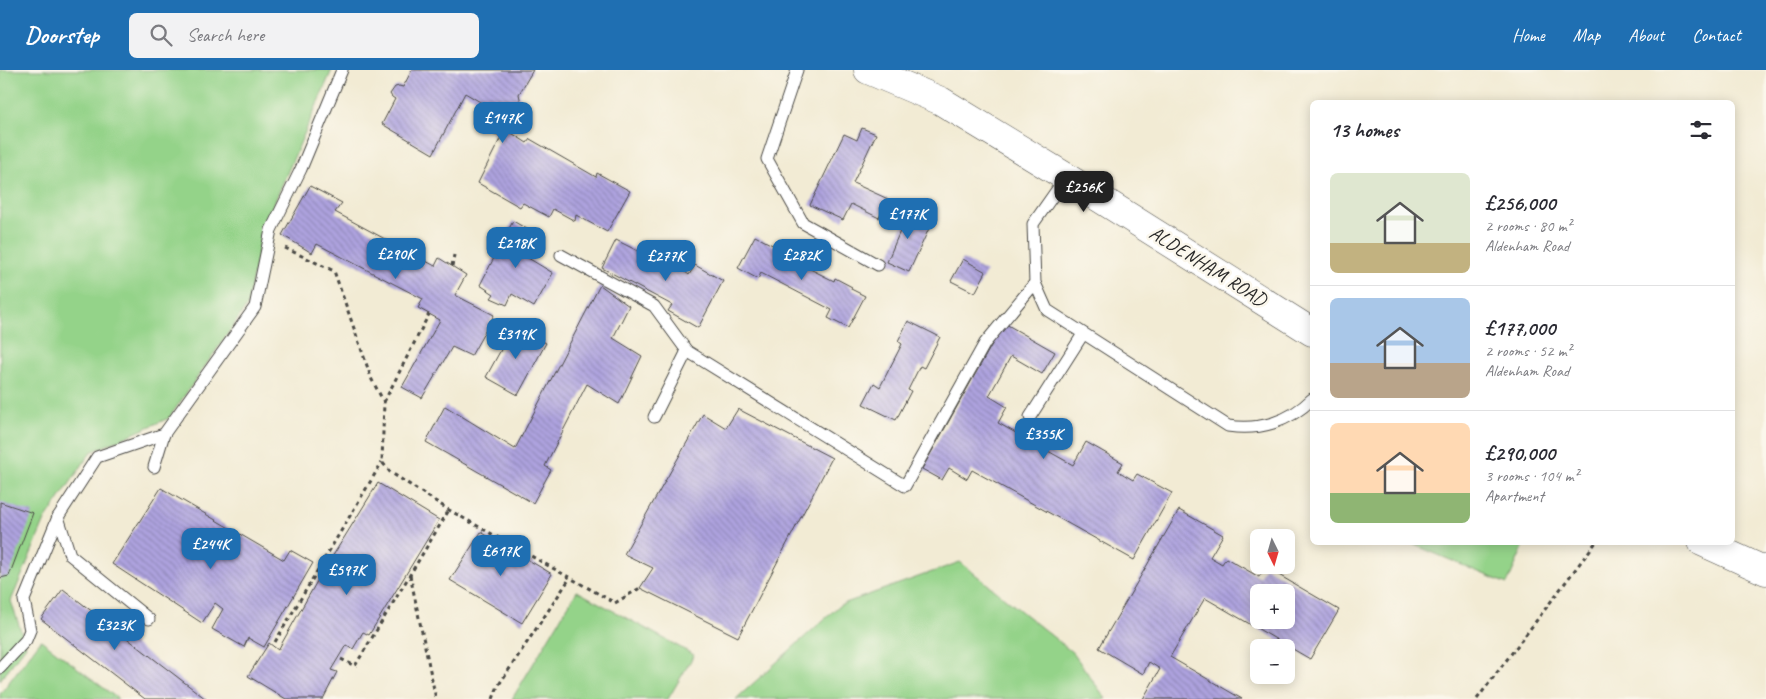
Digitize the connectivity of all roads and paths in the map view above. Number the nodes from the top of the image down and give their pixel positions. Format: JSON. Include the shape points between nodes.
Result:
{"nodes":[{"id":1,"x":342,"y":70,"type":"edge"},
{"id":2,"x":797,"y":70,"type":"edge"},
{"id":3,"x":868,"y":70,"type":"edge"},
{"id":4,"x":1066,"y":177,"type":"junction"},
{"id":5,"x":268,"y":241,"type":"junction"},
{"id":6,"x":454,"y":255,"type":"dead end"},
{"id":7,"x":561,"y":255,"type":"dead end"},
{"id":8,"x":878,"y":265,"type":"dead end"},
{"id":9,"x":452,"y":266,"type":"dead end"},
{"id":10,"x":1035,"y":283,"type":"junction"},
{"id":11,"x":429,"y":314,"type":"dead end"},
{"id":12,"x":1310,"y":331,"type":"edge"},
{"id":13,"x":1083,"y":334,"type":"junction"},
{"id":14,"x":687,"y":351,"type":"junction"},
{"id":15,"x":1310,"y":400,"type":"edge"},
{"id":16,"x":384,"y":402,"type":"junction"},
{"id":17,"x":654,"y":417,"type":"dead end"},
{"id":18,"x":1030,"y":417,"type":"dead end"},
{"id":19,"x":164,"y":434,"type":"junction"},
{"id":20,"x":382,"y":462,"type":"junction"},
{"id":21,"x":154,"y":467,"type":"dead end"},
{"id":22,"x":449,"y":510,"type":"junction"},
{"id":23,"x":58,"y":517,"type":"junction"},
{"id":24,"x":1594,"y":545,"type":"edge"},
{"id":25,"x":1709,"y":545,"type":"edge"},
{"id":26,"x":1766,"y":571,"type":"edge"},
{"id":27,"x":410,"y":575,"type":"junction"},
{"id":28,"x":570,"y":578,"type":"junction"},
{"id":29,"x":640,"y":588,"type":"dead end"},
{"id":30,"x":149,"y":618,"type":"dead end"},
{"id":31,"x":275,"y":642,"type":"dead end"},
{"id":32,"x":341,"y":659,"type":"dead end"},
{"id":33,"x":0,"y":668,"type":"edge"},
{"id":34,"x":436,"y":699,"type":"edge"},
{"id":35,"x":493,"y":699,"type":"edge"},
{"id":36,"x":1477,"y":699,"type":"edge"}],
"edges":[{"from":1,"to":5,"type":"lane"},
{"from":2,"to":8,"type":"lane","via":[[767,159],[803,223]]},
{"from":3,"to":4,"type":"street","name":"ALDENHAM ROAD","via":[[941,100]]},
{"from":4,"to":10,"type":"lane","via":[[1033,224]]},
{"from":4,"to":12,"type":"street","name":"ALDENHAM ROAD"},
{"from":5,"to":16,"type":"path","via":[[334,271],[372,380]]},
{"from":5,"to":19,"type":"lane","via":[[255,307]]},
{"from":6,"to":9,"type":"path"},
{"from":7,"to":14,"type":"lane","via":[[654,306]]},
{"from":10,"to":13,"type":"lane","via":[[1047,310]]},
{"from":10,"to":14,"type":"lane","via":[[985,343],[905,486]]},
{"from":11,"to":16,"type":"path"},
{"from":13,"to":15,"type":"lane","via":[[1228,426],[1268,426]]},
{"from":13,"to":18,"type":"lane"},
{"from":14,"to":17,"type":"lane"},
{"from":16,"to":20,"type":"path"},
{"from":19,"to":21,"type":"lane"},
{"from":19,"to":23,"type":"lane","via":[[97,456]]},
{"from":20,"to":22,"type":"path","via":[[390,472]]},
{"from":20,"to":31,"type":"path"},
{"from":22,"to":27,"type":"path"},
{"from":22,"to":28,"type":"path"},
{"from":23,"to":30,"type":"lane","via":[[70,555]]},
{"from":23,"to":33,"type":"lane","via":[[24,600],[30,630],[26,640]]},
{"from":24,"to":36,"type":"path"},
{"from":25,"to":26,"type":"street"},
{"from":27,"to":32,"type":"path","via":[[355,666]]},
{"from":27,"to":34,"type":"path"},
{"from":28,"to":29,"type":"path","via":[[614,603]]},
{"from":28,"to":35,"type":"path","via":[[498,686]]}]}
